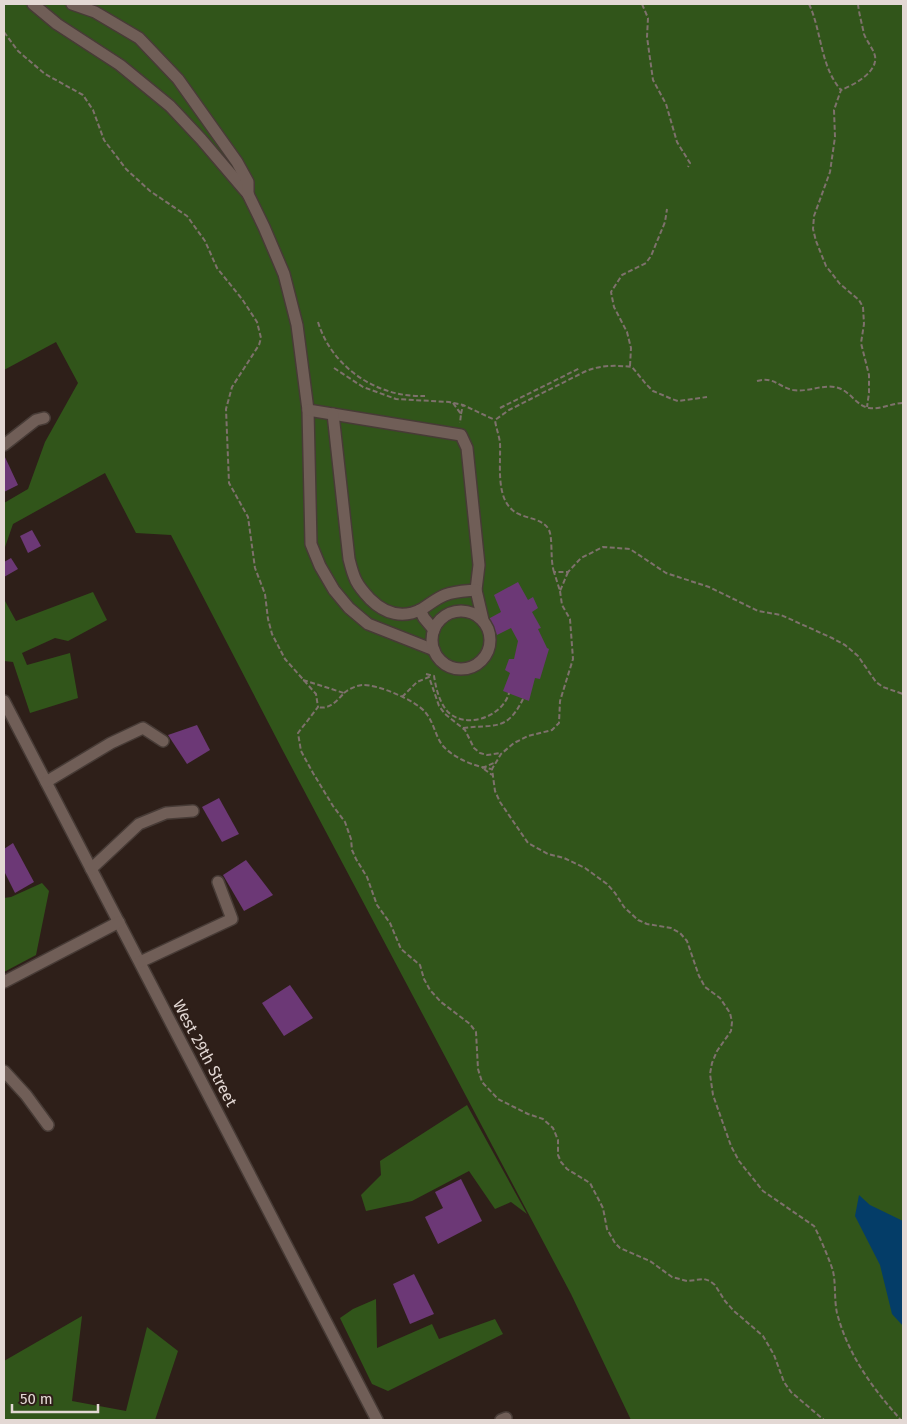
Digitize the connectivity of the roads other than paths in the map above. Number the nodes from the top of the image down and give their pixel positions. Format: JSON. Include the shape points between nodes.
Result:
{"nodes":[{"id":1,"x":33,"y":4,"type":"edge"},
{"id":2,"x":72,"y":4,"type":"edge"},
{"id":3,"x":248,"y":194,"type":"junction"},
{"id":4,"x":308,"y":410,"type":"junction"},
{"id":5,"x":333,"y":414,"type":"junction"},
{"id":6,"x":44,"y":418,"type":"dead end"},
{"id":7,"x":4,"y":445,"type":"edge"},
{"id":8,"x":476,"y":590,"type":"junction"},
{"id":9,"x":420,"y":610,"type":"junction"},
{"id":10,"x":483,"y":620,"type":"junction"},
{"id":11,"x":434,"y":630,"type":"junction"},
{"id":12,"x":434,"y":650,"type":"junction"},
{"id":13,"x":4,"y":701,"type":"edge"},
{"id":14,"x":163,"y":741,"type":"dead end"},
{"id":15,"x":46,"y":782,"type":"junction"},
{"id":16,"x":193,"y":812,"type":"dead end"},
{"id":17,"x":91,"y":869,"type":"junction"},
{"id":18,"x":218,"y":882,"type":"dead end"},
{"id":19,"x":119,"y":922,"type":"junction"},
{"id":20,"x":140,"y":962,"type":"junction"},
{"id":21,"x":4,"y":982,"type":"edge"},
{"id":22,"x":4,"y":1071,"type":"edge"},
{"id":23,"x":48,"y":1125,"type":"dead end"},
{"id":24,"x":377,"y":1420,"type":"edge"}],
"edges":[{"from":1,"to":3,"type":"street","via":[[170,106]]},
{"from":2,"to":3,"type":"street","via":[[95,12],[139,38],[178,79],[238,162],[248,182]]},
{"from":3,"to":4,"type":"street","via":[[284,274],[297,325]]},
{"from":4,"to":5,"type":"street"},
{"from":4,"to":12,"type":"street","via":[[311,544],[320,566],[334,590],[368,624]]},
{"from":5,"to":8,"type":"street","via":[[461,435],[466,448],[480,565]]},
{"from":5,"to":9,"type":"street","via":[[349,559],[354,578],[376,604],[388,612],[402,616]]},
{"from":6,"to":7,"type":"street","via":[[36,420]]},
{"from":8,"to":9,"type":"street","via":[[446,595]]},
{"from":8,"to":10,"type":"street"},
{"from":9,"to":11,"type":"street"},
{"from":10,"to":11,"type":"street","via":[[466,611],[456,612],[439,621]]},
{"from":10,"to":12,"type":"street","via":[[488,628],[490,647],[480,663],[472,668],[463,670],[445,664]]},
{"from":11,"to":12,"type":"street"},
{"from":13,"to":15,"type":"street","name":"West 29th Street"},
{"from":14,"to":15,"type":"street","via":[[143,728],[111,742]]},
{"from":15,"to":17,"type":"street","name":"West 29th Street"},
{"from":16,"to":17,"type":"street","via":[[166,813],[139,824]]},
{"from":17,"to":19,"type":"street","name":"West 29th Street"},
{"from":18,"to":20,"type":"street","via":[[232,919]]},
{"from":19,"to":20,"type":"street","name":"West 29th Street"},
{"from":19,"to":21,"type":"street"},
{"from":20,"to":24,"type":"street","name":"West 29th Street"},
{"from":22,"to":23,"type":"street","via":[[26,1094]]}]}
